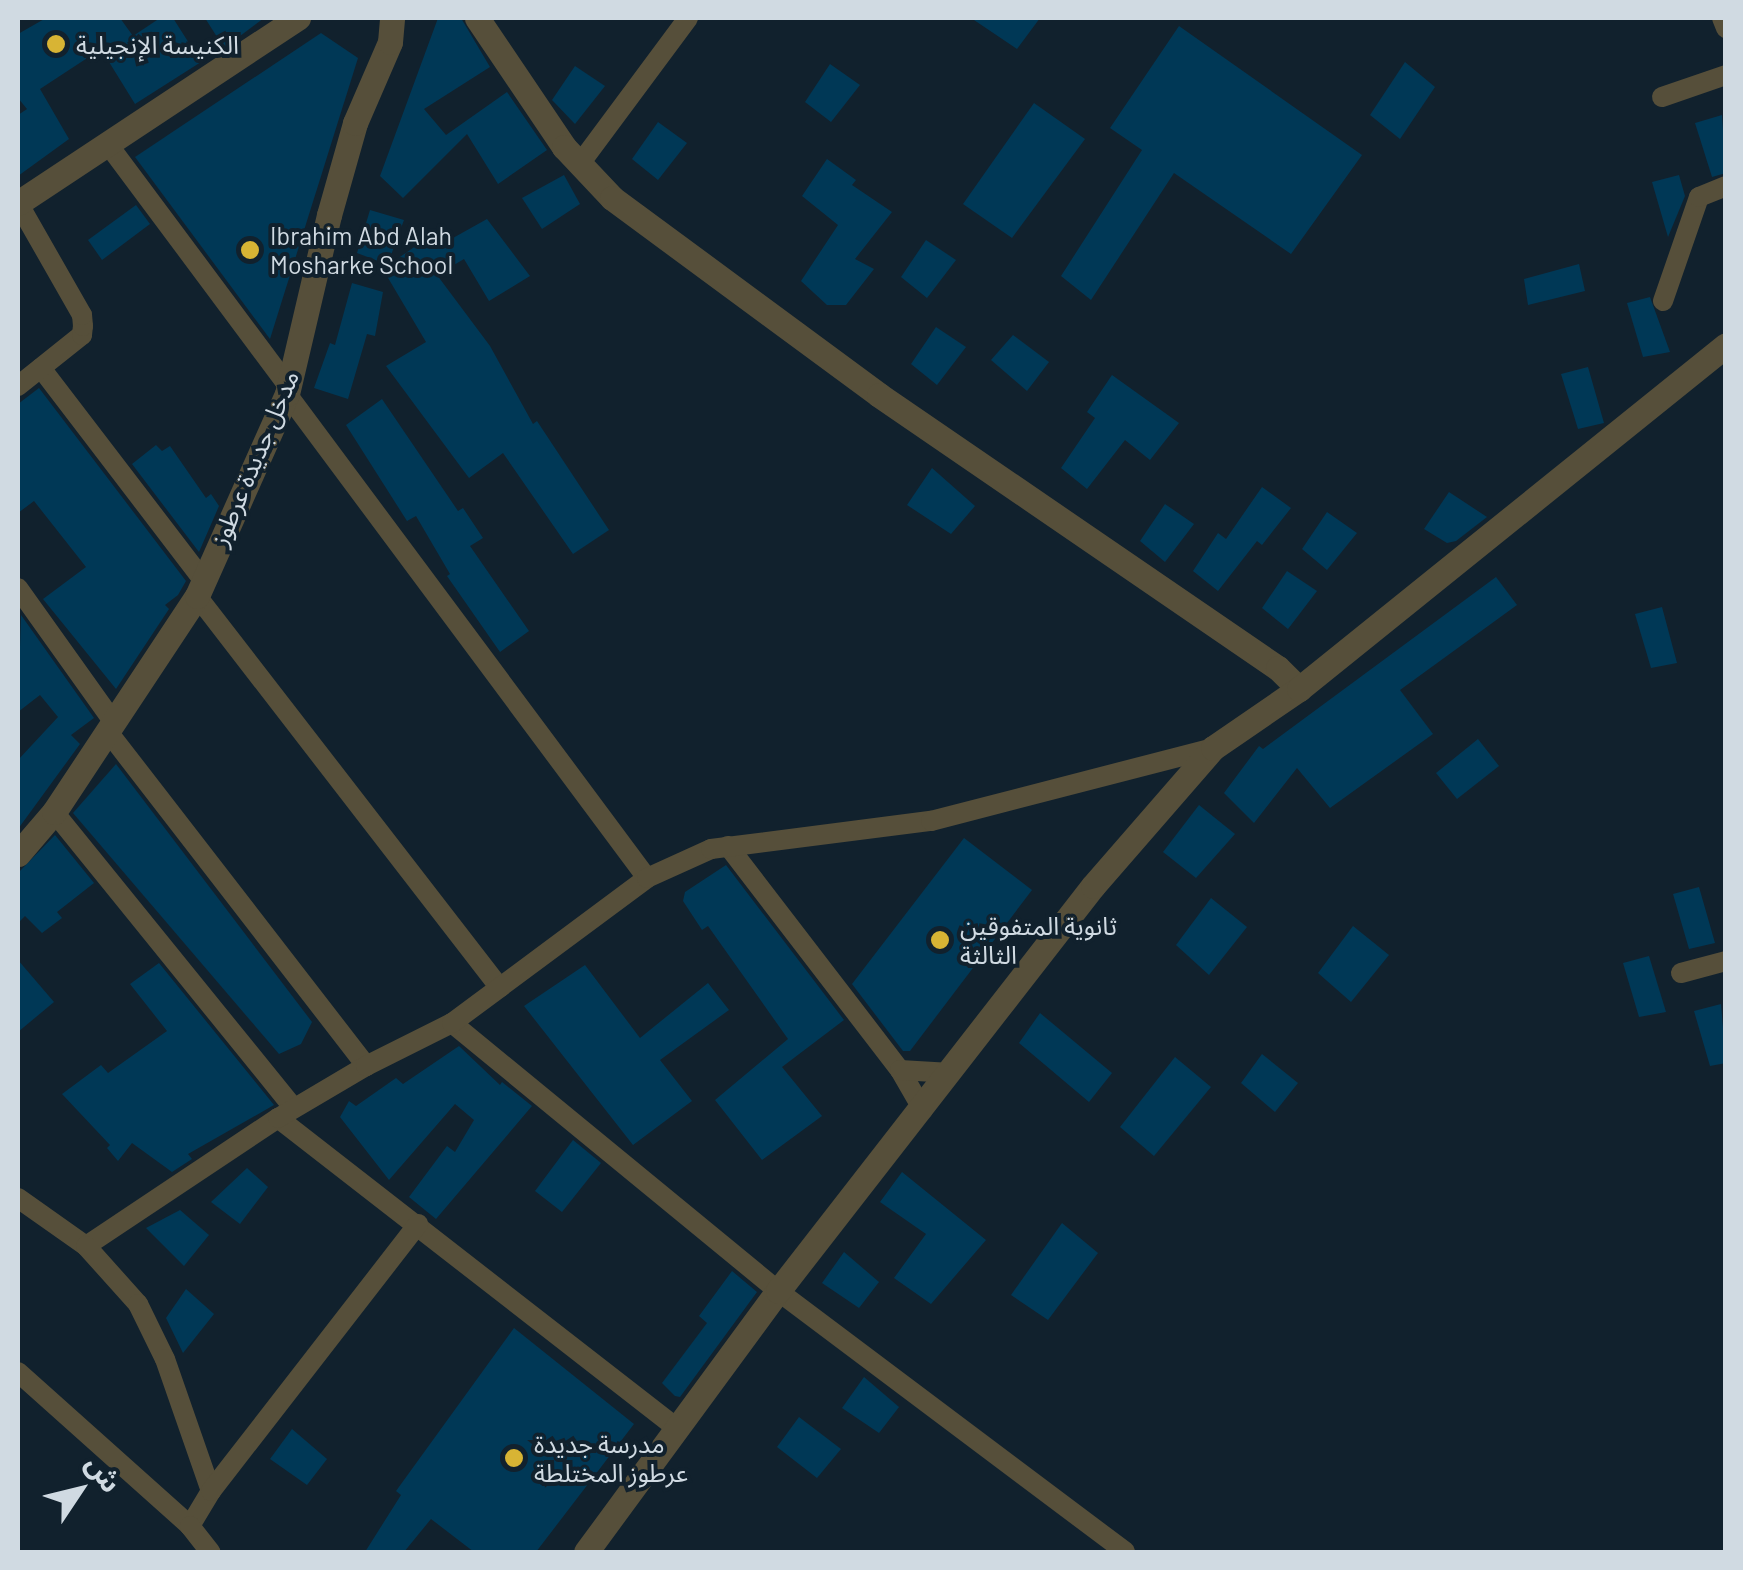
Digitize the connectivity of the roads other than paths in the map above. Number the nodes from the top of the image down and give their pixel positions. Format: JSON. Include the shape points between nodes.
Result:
{"nodes":[{"id":1,"x":298,"y":18,"type":"edge"},
{"id":2,"x":392,"y":18,"type":"edge"},
{"id":3,"x":477,"y":18,"type":"edge"},
{"id":4,"x":688,"y":18,"type":"edge"},
{"id":5,"x":1722,"y":18,"type":"edge"},
{"id":6,"x":1726,"y":28,"type":"edge"},
{"id":7,"x":1726,"y":76,"type":"edge"},
{"id":8,"x":1662,"y":97,"type":"dead end"},
{"id":9,"x":106,"y":143,"type":"junction"},
{"id":10,"x":579,"y":166,"type":"junction"},
{"id":11,"x":1726,"y":186,"type":"edge"},
{"id":12,"x":18,"y":203,"type":"edge"},
{"id":13,"x":1663,"y":301,"type":"dead end"},
{"id":14,"x":1726,"y":345,"type":"edge"},
{"id":15,"x":40,"y":368,"type":"junction"},
{"id":16,"x":18,"y":386,"type":"edge"},
{"id":17,"x":288,"y":390,"type":"junction"},
{"id":18,"x":18,"y":588,"type":"edge"},
{"id":19,"x":200,"y":588,"type":"junction"},
{"id":20,"x":1299,"y":689,"type":"junction"},
{"id":21,"x":112,"y":728,"type":"junction"},
{"id":22,"x":1214,"y":748,"type":"junction"},
{"id":23,"x":54,"y":812,"type":"junction"},
{"id":24,"x":728,"y":846,"type":"junction"},
{"id":25,"x":18,"y":854,"type":"edge"},
{"id":26,"x":647,"y":878,"type":"junction"},
{"id":27,"x":1726,"y":962,"type":"edge"},
{"id":28,"x":1681,"y":973,"type":"dead end"},
{"id":29,"x":500,"y":988,"type":"junction"},
{"id":30,"x":452,"y":1023,"type":"junction"},
{"id":31,"x":366,"y":1066,"type":"junction"},
{"id":32,"x":900,"y":1070,"type":"junction"},
{"id":33,"x":951,"y":1074,"type":"junction"},
{"id":34,"x":923,"y":1110,"type":"junction"},
{"id":35,"x":286,"y":1113,"type":"junction"},
{"id":36,"x":18,"y":1198,"type":"edge"},
{"id":37,"x":418,"y":1224,"type":"junction"},
{"id":38,"x":86,"y":1246,"type":"junction"},
{"id":39,"x":778,"y":1292,"type":"junction"},
{"id":40,"x":18,"y":1372,"type":"edge"},
{"id":41,"x":678,"y":1429,"type":"junction"},
{"id":42,"x":211,"y":1490,"type":"junction"},
{"id":43,"x":190,"y":1526,"type":"junction"},
{"id":44,"x":210,"y":1552,"type":"edge"},
{"id":45,"x":586,"y":1552,"type":"edge"},
{"id":46,"x":1125,"y":1552,"type":"edge"}],
"edges":[{"from":1,"to":9,"type":"street"},
{"from":2,"to":17,"type":"street","name":"مدخل جديدة عرطوز","via":[[390,42],[355,124],[329,215]]},
{"from":3,"to":10,"type":"street"},
{"from":4,"to":10,"type":"street"},
{"from":5,"to":6,"type":"street"},
{"from":7,"to":8,"type":"street"},
{"from":9,"to":12,"type":"street"},
{"from":9,"to":17,"type":"street"},
{"from":10,"to":20,"type":"street","via":[[640,220],[879,395],[1278,668]]},
{"from":11,"to":13,"type":"street","via":[[1698,197]]},
{"from":12,"to":15,"type":"street","via":[[82,315],[82,335]]},
{"from":14,"to":20,"type":"street"},
{"from":15,"to":16,"type":"street"},
{"from":15,"to":19,"type":"street"},
{"from":17,"to":19,"type":"street","name":"مدخل جديدة عرطوز"},
{"from":17,"to":26,"type":"street"},
{"from":18,"to":21,"type":"street"},
{"from":19,"to":21,"type":"street","name":"مدخل جديدة عرطوز"},
{"from":19,"to":29,"type":"street"},
{"from":20,"to":22,"type":"street"},
{"from":21,"to":23,"type":"street","name":"مدخل جديدة عرطوز"},
{"from":21,"to":31,"type":"street"},
{"from":22,"to":24,"type":"street","via":[[930,821]]},
{"from":22,"to":33,"type":"street","via":[[1093,886]]},
{"from":23,"to":25,"type":"street","name":"مدخل جديدة عرطوز"},
{"from":23,"to":35,"type":"street"},
{"from":24,"to":26,"type":"street"},
{"from":24,"to":32,"type":"street"},
{"from":26,"to":29,"type":"street"},
{"from":27,"to":28,"type":"street"},
{"from":29,"to":30,"type":"street"},
{"from":30,"to":31,"type":"street"},
{"from":30,"to":39,"type":"street"},
{"from":31,"to":35,"type":"street"},
{"from":32,"to":33,"type":"street"},
{"from":32,"to":34,"type":"street"},
{"from":33,"to":34,"type":"street"},
{"from":34,"to":39,"type":"street"},
{"from":35,"to":37,"type":"street"},
{"from":35,"to":38,"type":"street"},
{"from":36,"to":38,"type":"street"},
{"from":37,"to":41,"type":"street"},
{"from":37,"to":42,"type":"street"},
{"from":38,"to":42,"type":"street","via":[[138,1304],[166,1359]]},
{"from":39,"to":41,"type":"street"},
{"from":39,"to":46,"type":"street"},
{"from":40,"to":43,"type":"street"},
{"from":41,"to":45,"type":"street"},
{"from":42,"to":43,"type":"street"},
{"from":43,"to":44,"type":"street"}]}
